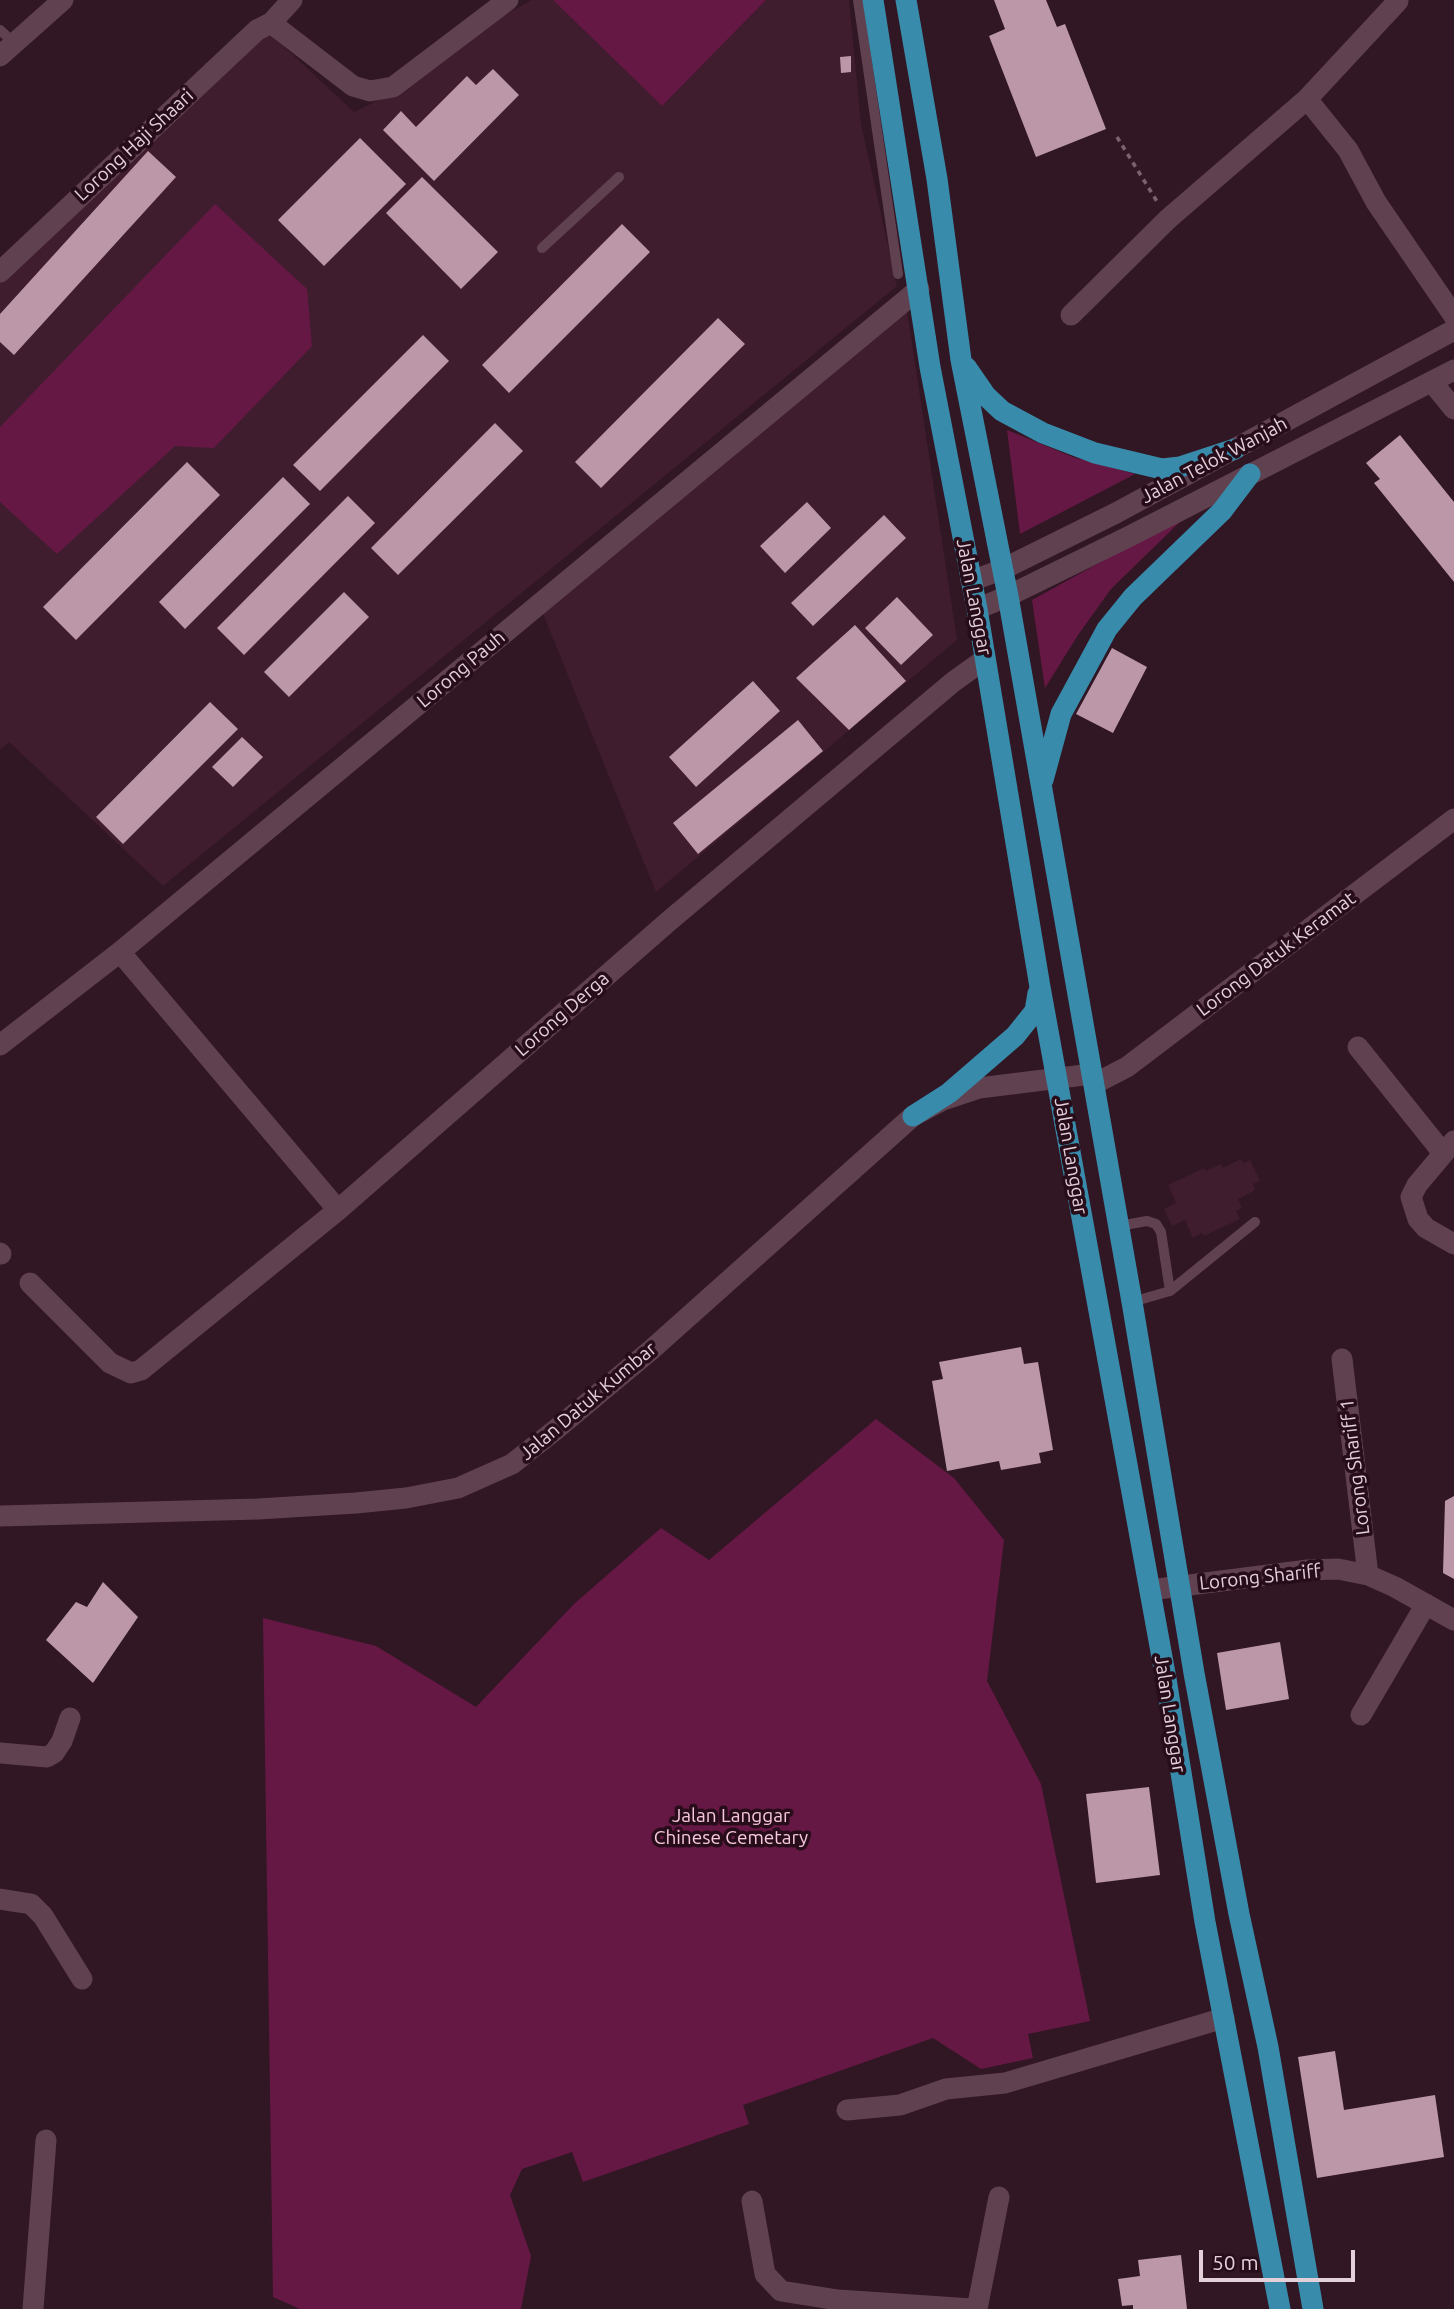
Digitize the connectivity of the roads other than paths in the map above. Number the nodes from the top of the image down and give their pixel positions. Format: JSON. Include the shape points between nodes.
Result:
{"nodes":[{"id":1,"x":63,"y":0,"type":"edge"},
{"id":2,"x":292,"y":0,"type":"edge"},
{"id":3,"x":508,"y":0,"type":"edge"},
{"id":4,"x":858,"y":0,"type":"edge"},
{"id":5,"x":873,"y":0,"type":"edge"},
{"id":6,"x":906,"y":0,"type":"edge"},
{"id":7,"x":1398,"y":1,"type":"edge"},
{"id":8,"x":271,"y":23,"type":"junction"},
{"id":9,"x":5,"y":43,"type":"edge"},
{"id":10,"x":1307,"y":99,"type":"junction"},
{"id":11,"x":619,"y":177,"type":"dead end"},
{"id":12,"x":542,"y":248,"type":"dead end"},
{"id":13,"x":0,"y":272,"type":"edge"},
{"id":14,"x":898,"y":274,"type":"dead end"},
{"id":15,"x":919,"y":289,"type":"junction"},
{"id":16,"x":1071,"y":315,"type":"dead end"},
{"id":17,"x":1454,"y":316,"type":"edge"},
{"id":18,"x":1454,"y":330,"type":"edge"},
{"id":19,"x":961,"y":360,"type":"junction"},
{"id":20,"x":1454,"y":370,"type":"edge"},
{"id":21,"x":1432,"y":382,"type":"junction"},
{"id":22,"x":1454,"y":409,"type":"edge"},
{"id":23,"x":1235,"y":449,"type":"junction"},
{"id":24,"x":1250,"y":474,"type":"junction"},
{"id":25,"x":1002,"y":570,"type":"junction"},
{"id":26,"x":971,"y":581,"type":"junction"},
{"id":27,"x":1007,"y":596,"type":"junction"},
{"id":28,"x":976,"y":609,"type":"junction"},
{"id":29,"x":985,"y":659,"type":"junction"},
{"id":30,"x":1041,"y":791,"type":"junction"},
{"id":31,"x":1454,"y":819,"type":"edge"},
{"id":32,"x":120,"y":952,"type":"junction"},
{"id":33,"x":1040,"y":987,"type":"junction"},
{"id":34,"x":0,"y":1045,"type":"edge"},
{"id":35,"x":1358,"y":1047,"type":"dead end"},
{"id":36,"x":1057,"y":1079,"type":"junction"},
{"id":37,"x":1093,"y":1079,"type":"junction"},
{"id":38,"x":913,"y":1116,"type":"junction"},
{"id":39,"x":1448,"y":1147,"type":"edge"},
{"id":40,"x":338,"y":1210,"type":"junction"},
{"id":41,"x":1255,"y":1222,"type":"dead end"},
{"id":42,"x":1119,"y":1226,"type":"junction"},
{"id":43,"x":1454,"y":1244,"type":"edge"},
{"id":44,"x":30,"y":1283,"type":"dead end"},
{"id":45,"x":1170,"y":1291,"type":"junction"},
{"id":46,"x":1132,"y":1302,"type":"junction"},
{"id":47,"x":1342,"y":1359,"type":"dead end"},
{"id":48,"x":0,"y":1516,"type":"edge"},
{"id":49,"x":1368,"y":1575,"type":"junction"},
{"id":50,"x":1181,"y":1586,"type":"junction"},
{"id":51,"x":1150,"y":1590,"type":"junction"},
{"id":52,"x":1426,"y":1604,"type":"junction"},
{"id":53,"x":1454,"y":1620,"type":"edge"},
{"id":54,"x":1361,"y":1715,"type":"dead end"},
{"id":55,"x":69,"y":1718,"type":"dead end"},
{"id":56,"x":0,"y":1753,"type":"edge"},
{"id":57,"x":0,"y":1899,"type":"edge"},
{"id":58,"x":82,"y":1979,"type":"dead end"},
{"id":59,"x":1224,"y":2018,"type":"junction"},
{"id":60,"x":847,"y":2110,"type":"dead end"},
{"id":61,"x":47,"y":2140,"type":"dead end"},
{"id":62,"x":999,"y":2197,"type":"dead end"},
{"id":63,"x":752,"y":2201,"type":"dead end"},
{"id":64,"x":33,"y":2309,"type":"edge"},
{"id":65,"x":975,"y":2309,"type":"edge"},
{"id":66,"x":1280,"y":2309,"type":"edge"},
{"id":67,"x":1313,"y":2309,"type":"edge"}],
"edges":[{"from":1,"to":9,"type":"street"},
{"from":2,"to":8,"type":"street","name":"Lorong Haji Shaari"},
{"from":3,"to":8,"type":"street","via":[[393,87],[370,91],[353,86]]},
{"from":4,"to":14,"type":"lane"},
{"from":5,"to":15,"type":"main road","name":"Jalan Langgar"},
{"from":6,"to":19,"type":"main road","name":"Jalan Langgar","via":[[937,179]]},
{"from":7,"to":10,"type":"street"},
{"from":8,"to":13,"type":"street","name":"Lorong Haji Shaari","via":[[257,30]]},
{"from":10,"to":16,"type":"street","via":[[1168,219]]},
{"from":10,"to":17,"type":"street","via":[[1348,150],[1376,202]]},
{"from":11,"to":12,"type":"lane"},
{"from":15,"to":26,"type":"main road","name":"Jalan Langgar"},
{"from":15,"to":32,"type":"street","name":"Lorong Pauh"},
{"from":18,"to":23,"type":"street","name":"Jalan Telok Wanjah"},
{"from":19,"to":23,"type":"main road","via":[[1002,411],[1095,453],[1162,469]]},
{"from":19,"to":25,"type":"main road","name":"Jalan Langgar"},
{"from":20,"to":21,"type":"street","name":"Jalan Telok Wanjah"},
{"from":21,"to":22,"type":"street"},
{"from":21,"to":24,"type":"street","name":"Jalan Telok Wanjah"},
{"from":23,"to":25,"type":"street","name":"Jalan Telok Wanjah"},
{"from":24,"to":27,"type":"street","name":"Jalan Telok Wanjah"},
{"from":24,"to":30,"type":"main road","via":[[1222,511],[1133,597],[1107,629],[1061,714]]},
{"from":25,"to":26,"type":"street","name":"Jalan Telok Wanjah"},
{"from":25,"to":27,"type":"main road","name":"Jalan Langgar"},
{"from":26,"to":28,"type":"main road","name":"Jalan Langgar"},
{"from":27,"to":28,"type":"street","name":"Jalan Telok Wanjah"},
{"from":27,"to":30,"type":"main road","name":"Jalan Langgar"},
{"from":28,"to":29,"type":"main road","name":"Jalan Langgar"},
{"from":29,"to":33,"type":"main road","name":"Jalan Langgar"},
{"from":29,"to":40,"type":"street","name":"Lorong Derga","via":[[668,921]]},
{"from":30,"to":37,"type":"main road","name":"Jalan Langgar"},
{"from":31,"to":37,"type":"street","name":"Lorong Datuk Keramat","via":[[1127,1067]]},
{"from":32,"to":34,"type":"street","name":"Lorong Pauh"},
{"from":32,"to":40,"type":"street"},
{"from":33,"to":36,"type":"main road","name":"Jalan Langgar"},
{"from":33,"to":38,"type":"main road","via":[[1035,1011],[1016,1036],[949,1093]]},
{"from":35,"to":39,"type":"street"},
{"from":36,"to":37,"type":"street","name":"Jalan Datuk Kumbar"},
{"from":36,"to":38,"type":"street","name":"Jalan Datuk Kumbar","via":[[979,1088]]},
{"from":36,"to":51,"type":"main road","name":"Jalan Langgar"},
{"from":37,"to":42,"type":"main road","name":"Jalan Langgar"},
{"from":38,"to":48,"type":"street","name":"Jalan Datuk Kumbar","via":[[564,1423],[512,1464],[458,1488],[406,1498],[258,1509]]},
{"from":39,"to":43,"type":"street","via":[[1411,1197],[1426,1228]]},
{"from":40,"to":44,"type":"street","name":"Lorong Derga","via":[[141,1370],[131,1373],[110,1363]]},
{"from":41,"to":45,"type":"lane"},
{"from":42,"to":45,"type":"lane","via":[[1156,1224]]},
{"from":42,"to":46,"type":"main road","name":"Jalan Langgar"},
{"from":45,"to":46,"type":"lane"},
{"from":46,"to":50,"type":"main road","name":"Jalan Langgar"},
{"from":47,"to":49,"type":"street","name":"Lorong Shariff 1"},
{"from":49,"to":50,"type":"street","name":"Lorong Shariff","via":[[1308,1570]]},
{"from":49,"to":52,"type":"street","name":"Lorong Shariff"},
{"from":50,"to":51,"type":"street","name":"Lorong Shariff"},
{"from":50,"to":67,"type":"main road","name":"Jalan Langgar"},
{"from":51,"to":59,"type":"main road","name":"Jalan Langgar"},
{"from":52,"to":53,"type":"street","name":"Lorong Shariff"},
{"from":52,"to":54,"type":"street"},
{"from":55,"to":56,"type":"street","via":[[62,1741],[47,1757]]},
{"from":57,"to":58,"type":"street","via":[[31,1904]]},
{"from":59,"to":60,"type":"street","via":[[1004,2083],[946,2089],[900,2105]]},
{"from":59,"to":66,"type":"main road","name":"Jalan Langgar"},
{"from":61,"to":64,"type":"street"},
{"from":62,"to":65,"type":"street"},
{"from":63,"to":65,"type":"street","via":[[765,2274],[782,2291],[851,2301]]}]}
